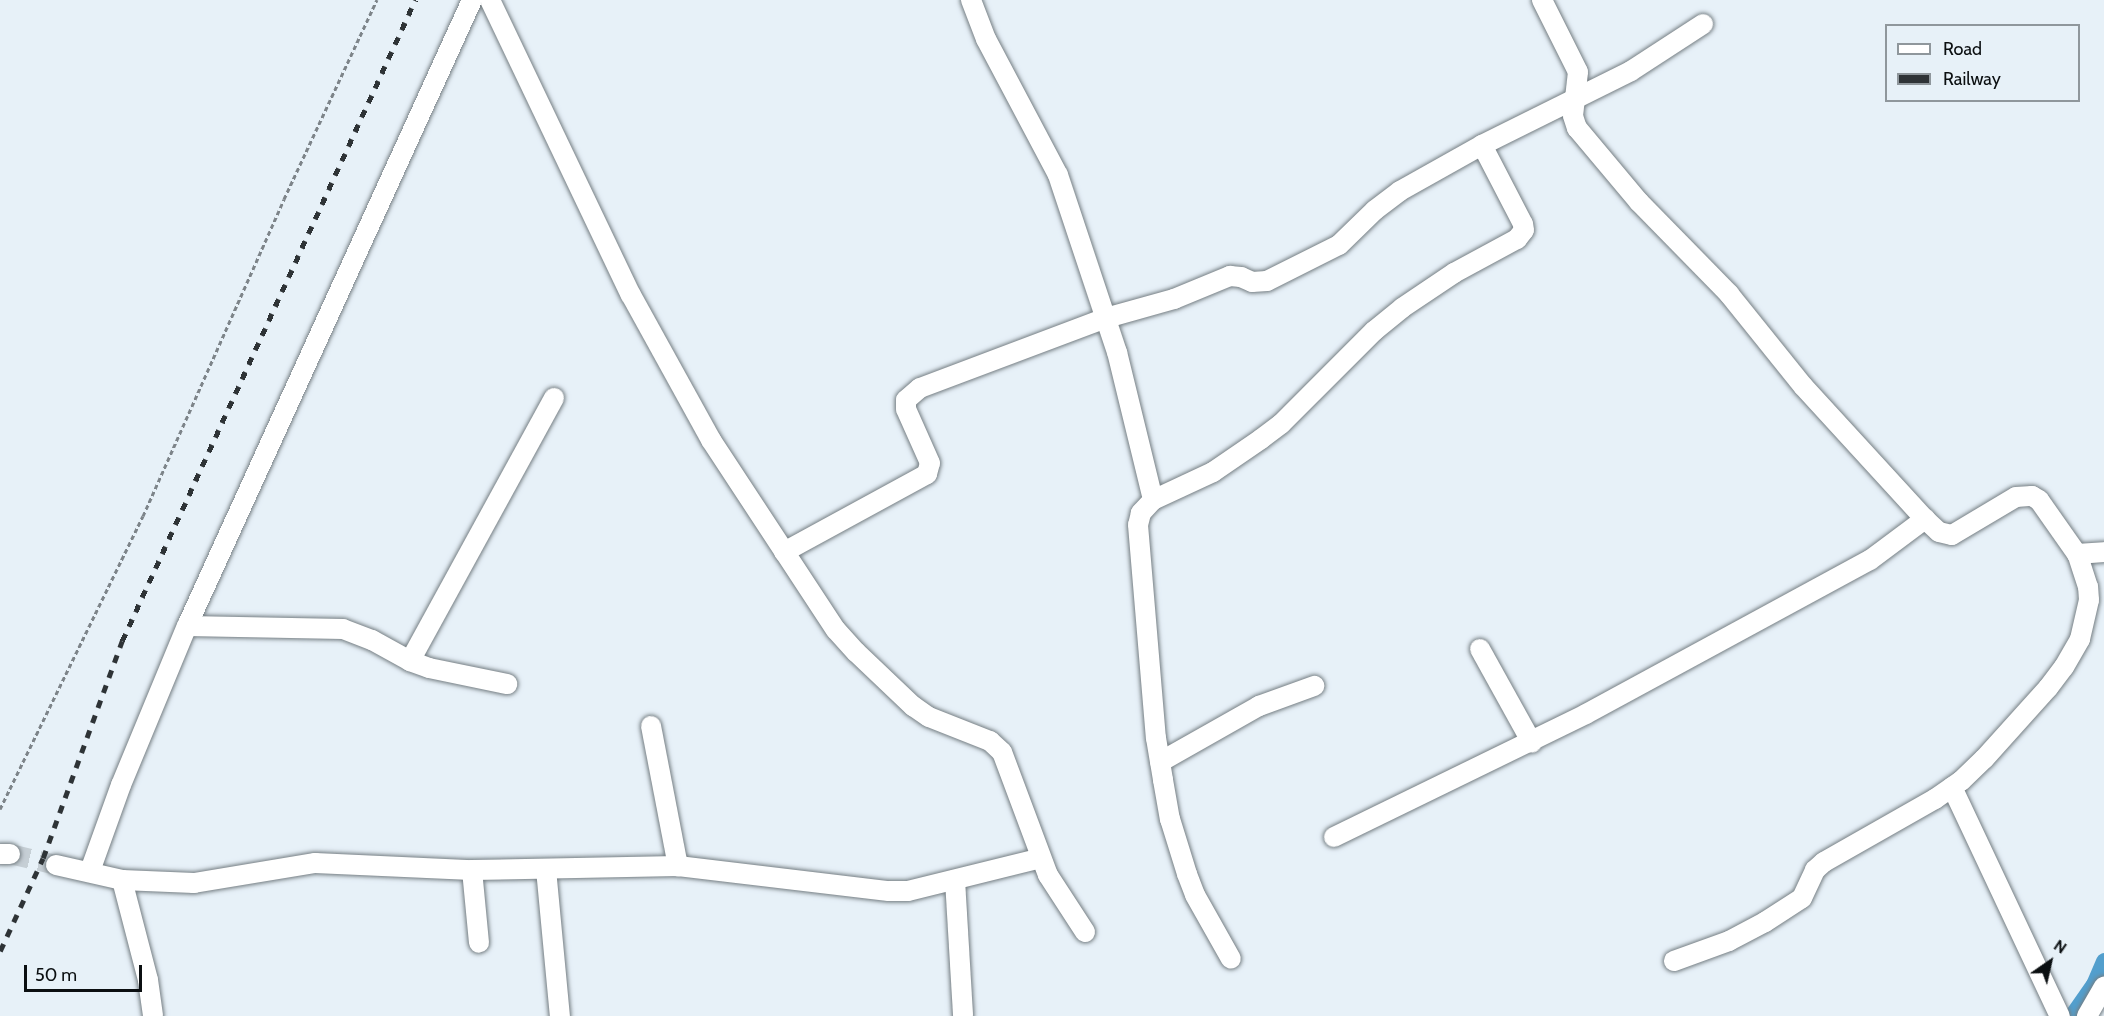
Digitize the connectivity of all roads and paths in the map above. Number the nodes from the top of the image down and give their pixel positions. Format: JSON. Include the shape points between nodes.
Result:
{"nodes":[{"id":1,"x":377,"y":0,"type":"edge"},
{"id":2,"x":472,"y":0,"type":"edge"},
{"id":3,"x":490,"y":0,"type":"edge"},
{"id":4,"x":971,"y":0,"type":"edge"},
{"id":5,"x":1542,"y":0,"type":"edge"},
{"id":6,"x":1703,"y":24,"type":"dead end"},
{"id":7,"x":1573,"y":100,"type":"junction"},
{"id":8,"x":1482,"y":145,"type":"junction"},
{"id":9,"x":1106,"y":318,"type":"junction"},
{"id":10,"x":554,"y":398,"type":"dead end"},
{"id":11,"x":1154,"y":500,"type":"junction"},
{"id":12,"x":1925,"y":519,"type":"junction"},
{"id":13,"x":784,"y":552,"type":"junction"},
{"id":14,"x":2104,"y":552,"type":"edge"},
{"id":15,"x":2077,"y":554,"type":"junction"},
{"id":16,"x":187,"y":626,"type":"junction"},
{"id":17,"x":1480,"y":649,"type":"dead end"},
{"id":18,"x":410,"y":661,"type":"junction"},
{"id":19,"x":507,"y":684,"type":"dead end"},
{"id":20,"x":1314,"y":686,"type":"dead end"},
{"id":21,"x":651,"y":726,"type":"dead end"},
{"id":22,"x":1532,"y":743,"type":"junction"},
{"id":23,"x":1160,"y":762,"type":"junction"},
{"id":24,"x":1952,"y":788,"type":"junction"},
{"id":25,"x":0,"y":809,"type":"edge"},
{"id":26,"x":1334,"y":837,"type":"dead end"},
{"id":27,"x":1041,"y":858,"type":"junction"},
{"id":28,"x":56,"y":866,"type":"tunnel mouth"},
{"id":29,"x":678,"y":866,"type":"junction"},
{"id":30,"x":546,"y":869,"type":"junction"},
{"id":31,"x":472,"y":870,"type":"junction"},
{"id":32,"x":90,"y":871,"type":"junction"},
{"id":33,"x":122,"y":880,"type":"junction"},
{"id":34,"x":955,"y":880,"type":"junction"},
{"id":35,"x":1085,"y":932,"type":"dead end"},
{"id":36,"x":479,"y":943,"type":"dead end"},
{"id":37,"x":1231,"y":959,"type":"dead end"},
{"id":38,"x":1674,"y":961,"type":"dead end"},
{"id":39,"x":2104,"y":986,"type":"edge"},
{"id":40,"x":153,"y":1016,"type":"edge"},
{"id":41,"x":560,"y":1016,"type":"edge"},
{"id":42,"x":963,"y":1016,"type":"edge"},
{"id":43,"x":2060,"y":1016,"type":"edge"},
{"id":44,"x":2087,"y":1016,"type":"edge"}],
"edges":[{"from":1,"to":25,"type":"path","via":[[143,516]]},
{"from":2,"to":16,"type":"street"},
{"from":3,"to":13,"type":"street","via":[[631,295],[711,440]]},
{"from":4,"to":9,"type":"street","via":[[986,39],[1058,175]]},
{"from":5,"to":7,"type":"street","via":[[1578,72]]},
{"from":6,"to":7,"type":"street","via":[[1631,71]]},
{"from":7,"to":8,"type":"street"},
{"from":7,"to":12,"type":"street","via":[[1573,116],[1584,136],[1639,202],[1729,294],[1803,386]]},
{"from":8,"to":9,"type":"street","via":[[1385,201],[1339,245],[1267,281],[1230,276],[1174,299]]},
{"from":8,"to":11,"type":"street","via":[[1523,224],[1524,230],[1517,239],[1454,273],[1402,308],[1261,439],[1212,471]]},
{"from":9,"to":11,"type":"street"},
{"from":9,"to":13,"type":"street","via":[[911,394],[906,409],[930,463],[927,474]]},
{"from":10,"to":18,"type":"street"},
{"from":11,"to":23,"type":"street","via":[[1141,513],[1138,525]]},
{"from":12,"to":15,"type":"street","via":[[1939,532],[1952,535],[2016,497],[2032,496],[2039,500]]},
{"from":12,"to":22,"type":"street","via":[[1870,560]]},
{"from":13,"to":27,"type":"street","via":[[836,630],[898,693],[929,717],[990,741],[1002,752]]},
{"from":14,"to":15,"type":"street"},
{"from":15,"to":24,"type":"street","via":[[2089,600],[2080,639],[2064,667],[2029,711]]},
{"from":16,"to":18,"type":"street","via":[[343,630],[372,640]]},
{"from":16,"to":32,"type":"street"},
{"from":17,"to":22,"type":"street"},
{"from":18,"to":19,"type":"street"},
{"from":20,"to":23,"type":"street","via":[[1259,706]]},
{"from":21,"to":29,"type":"street"},
{"from":22,"to":26,"type":"street"},
{"from":23,"to":37,"type":"street","via":[[1180,854],[1195,895]]},
{"from":24,"to":38,"type":"street","via":[[1824,862],[1815,870],[1802,898],[1765,922],[1719,945]]},
{"from":24,"to":43,"type":"street"},
{"from":27,"to":34,"type":"street"},
{"from":27,"to":35,"type":"street","via":[[1054,887]]},
{"from":28,"to":32,"type":"street"},
{"from":29,"to":30,"type":"street"},
{"from":29,"to":34,"type":"street","via":[[861,890],[908,891]]},
{"from":30,"to":31,"type":"street"},
{"from":30,"to":41,"type":"street"},
{"from":31,"to":33,"type":"street","via":[[315,863],[194,883]]},
{"from":31,"to":36,"type":"street"},
{"from":32,"to":33,"type":"street"},
{"from":33,"to":40,"type":"street","via":[[148,980]]},
{"from":34,"to":42,"type":"street"},
{"from":39,"to":44,"type":"street"}]}
